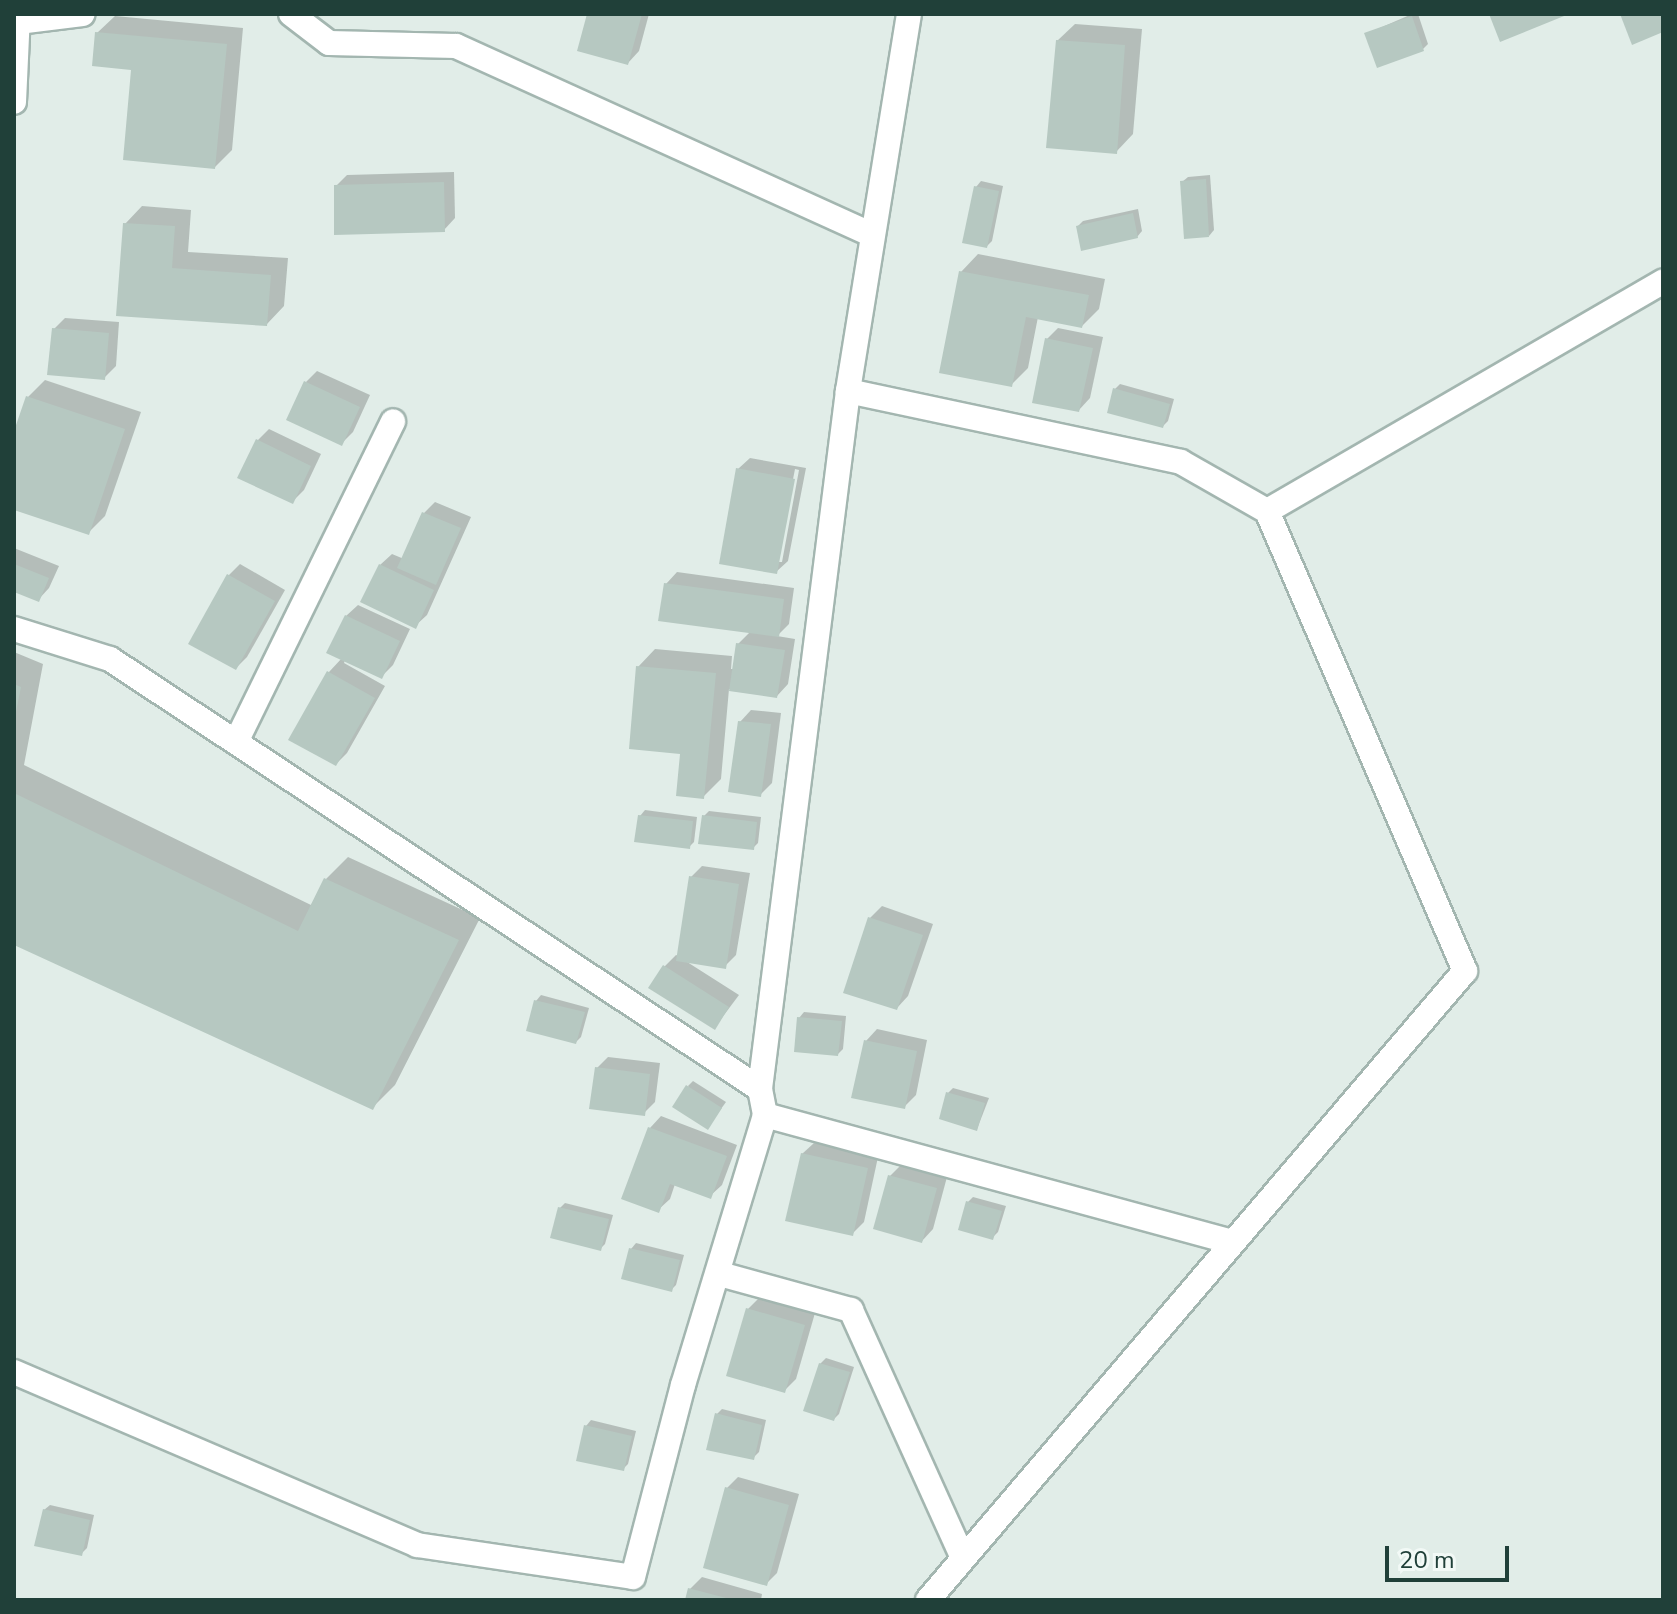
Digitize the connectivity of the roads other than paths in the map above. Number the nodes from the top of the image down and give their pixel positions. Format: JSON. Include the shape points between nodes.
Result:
{"nodes":[{"id":1,"x":83,"y":14,"type":"edge"},
{"id":2,"x":291,"y":14,"type":"edge"},
{"id":3,"x":909,"y":14,"type":"edge"},
{"id":4,"x":18,"y":18,"type":"edge"},
{"id":5,"x":14,"y":102,"type":"edge"},
{"id":6,"x":871,"y":234,"type":"junction"},
{"id":7,"x":1663,"y":281,"type":"edge"},
{"id":8,"x":848,"y":391,"type":"junction"},
{"id":9,"x":393,"y":421,"type":"dead end"},
{"id":10,"x":1267,"y":511,"type":"junction"},
{"id":11,"x":14,"y":629,"type":"edge"},
{"id":12,"x":236,"y":742,"type":"junction"},
{"id":13,"x":760,"y":1089,"type":"junction"},
{"id":14,"x":765,"y":1115,"type":"junction"},
{"id":15,"x":1232,"y":1242,"type":"junction"},
{"id":16,"x":720,"y":1274,"type":"junction"},
{"id":17,"x":14,"y":1372,"type":"edge"},
{"id":18,"x":963,"y":1558,"type":"junction"},
{"id":19,"x":928,"y":1600,"type":"edge"}],
"edges":[{"from":1,"to":4,"type":"street"},
{"from":2,"to":6,"type":"street","via":[[329,43],[456,46]]},
{"from":3,"to":6,"type":"street"},
{"from":4,"to":5,"type":"street"},
{"from":6,"to":8,"type":"street"},
{"from":7,"to":10,"type":"street"},
{"from":8,"to":10,"type":"street","via":[[1181,462]]},
{"from":8,"to":13,"type":"street"},
{"from":9,"to":12,"type":"street"},
{"from":10,"to":15,"type":"street","via":[[1465,971]]},
{"from":11,"to":12,"type":"street","via":[[110,659]]},
{"from":12,"to":13,"type":"street"},
{"from":13,"to":14,"type":"street"},
{"from":14,"to":15,"type":"street"},
{"from":14,"to":16,"type":"street"},
{"from":15,"to":18,"type":"street"},
{"from":16,"to":17,"type":"street","via":[[683,1385],[633,1577],[417,1545]]},
{"from":16,"to":18,"type":"street","via":[[851,1310]]},
{"from":18,"to":19,"type":"street"}]}
